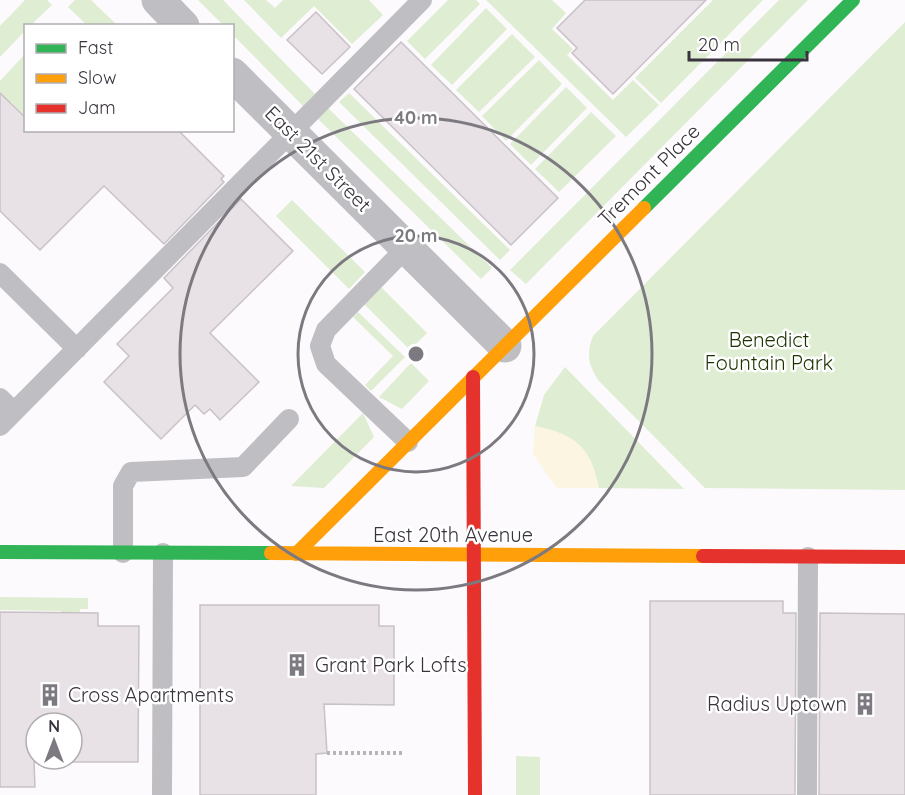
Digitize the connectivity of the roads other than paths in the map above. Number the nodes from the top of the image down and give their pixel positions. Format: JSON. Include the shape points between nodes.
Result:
{"nodes":[{"id":1,"x":158,"y":0,"type":"edge"},
{"id":2,"x":422,"y":0,"type":"edge"},
{"id":3,"x":853,"y":0,"type":"edge"},
{"id":4,"x":181,"y":24,"type":"edge"},
{"id":5,"x":234,"y":76,"type":"edge"},
{"id":6,"x":291,"y":132,"type":"junction"},
{"id":7,"x":407,"y":247,"type":"junction"},
{"id":8,"x":0,"y":273,"type":"edge"},
{"id":9,"x":505,"y":346,"type":"junction"},
{"id":10,"x":76,"y":349,"type":"junction"},
{"id":11,"x":474,"y":377,"type":"junction"},
{"id":12,"x":0,"y":398,"type":"edge"},
{"id":13,"x":14,"y":412,"type":"junction"},
{"id":14,"x":289,"y":419,"type":"dead end"},
{"id":15,"x":0,"y":426,"type":"edge"},
{"id":16,"x":408,"y":442,"type":"junction"},
{"id":17,"x":0,"y":552,"type":"edge"},
{"id":18,"x":123,"y":553,"type":"junction"},
{"id":19,"x":162,"y":553,"type":"junction"},
{"id":20,"x":296,"y":554,"type":"junction"},
{"id":21,"x":474,"y":555,"type":"junction"},
{"id":22,"x":808,"y":556,"type":"junction"},
{"id":23,"x":905,"y":557,"type":"edge"},
{"id":24,"x":162,"y":795,"type":"edge"},
{"id":25,"x":475,"y":795,"type":"edge"},
{"id":26,"x":807,"y":795,"type":"edge"}],
"edges":[{"from":1,"to":4,"type":"street"},
{"from":2,"to":6,"type":"lane"},
{"from":3,"to":9,"type":"street","name":"Tremont Place"},
{"from":5,"to":6,"type":"street","name":"East 21st Street"},
{"from":6,"to":7,"type":"street","name":"East 21st Street"},
{"from":6,"to":10,"type":"lane"},
{"from":7,"to":9,"type":"street","name":"East 21st Street"},
{"from":7,"to":16,"type":"lane","via":[[326,330],[320,346],[326,364]]},
{"from":8,"to":10,"type":"lane"},
{"from":9,"to":11,"type":"street","name":"Tremont Place"},
{"from":10,"to":13,"type":"lane"},
{"from":11,"to":16,"type":"street","name":"Tremont Place"},
{"from":11,"to":21,"type":"street"},
{"from":12,"to":13,"type":"lane"},
{"from":13,"to":15,"type":"lane"},
{"from":14,"to":18,"type":"lane","via":[[243,467],[131,472],[123,486]]},
{"from":16,"to":20,"type":"street","name":"Tremont Place"},
{"from":17,"to":18,"type":"street","name":"East 20th Avenue"},
{"from":18,"to":19,"type":"street","name":"East 20th Avenue"},
{"from":19,"to":20,"type":"street","name":"East 20th Avenue"},
{"from":19,"to":24,"type":"lane"},
{"from":20,"to":21,"type":"street","name":"East 20th Avenue"},
{"from":21,"to":22,"type":"street","name":"East 20th Avenue"},
{"from":21,"to":25,"type":"street"},
{"from":22,"to":23,"type":"street","name":"East 20th Avenue"},
{"from":22,"to":26,"type":"lane"}]}
